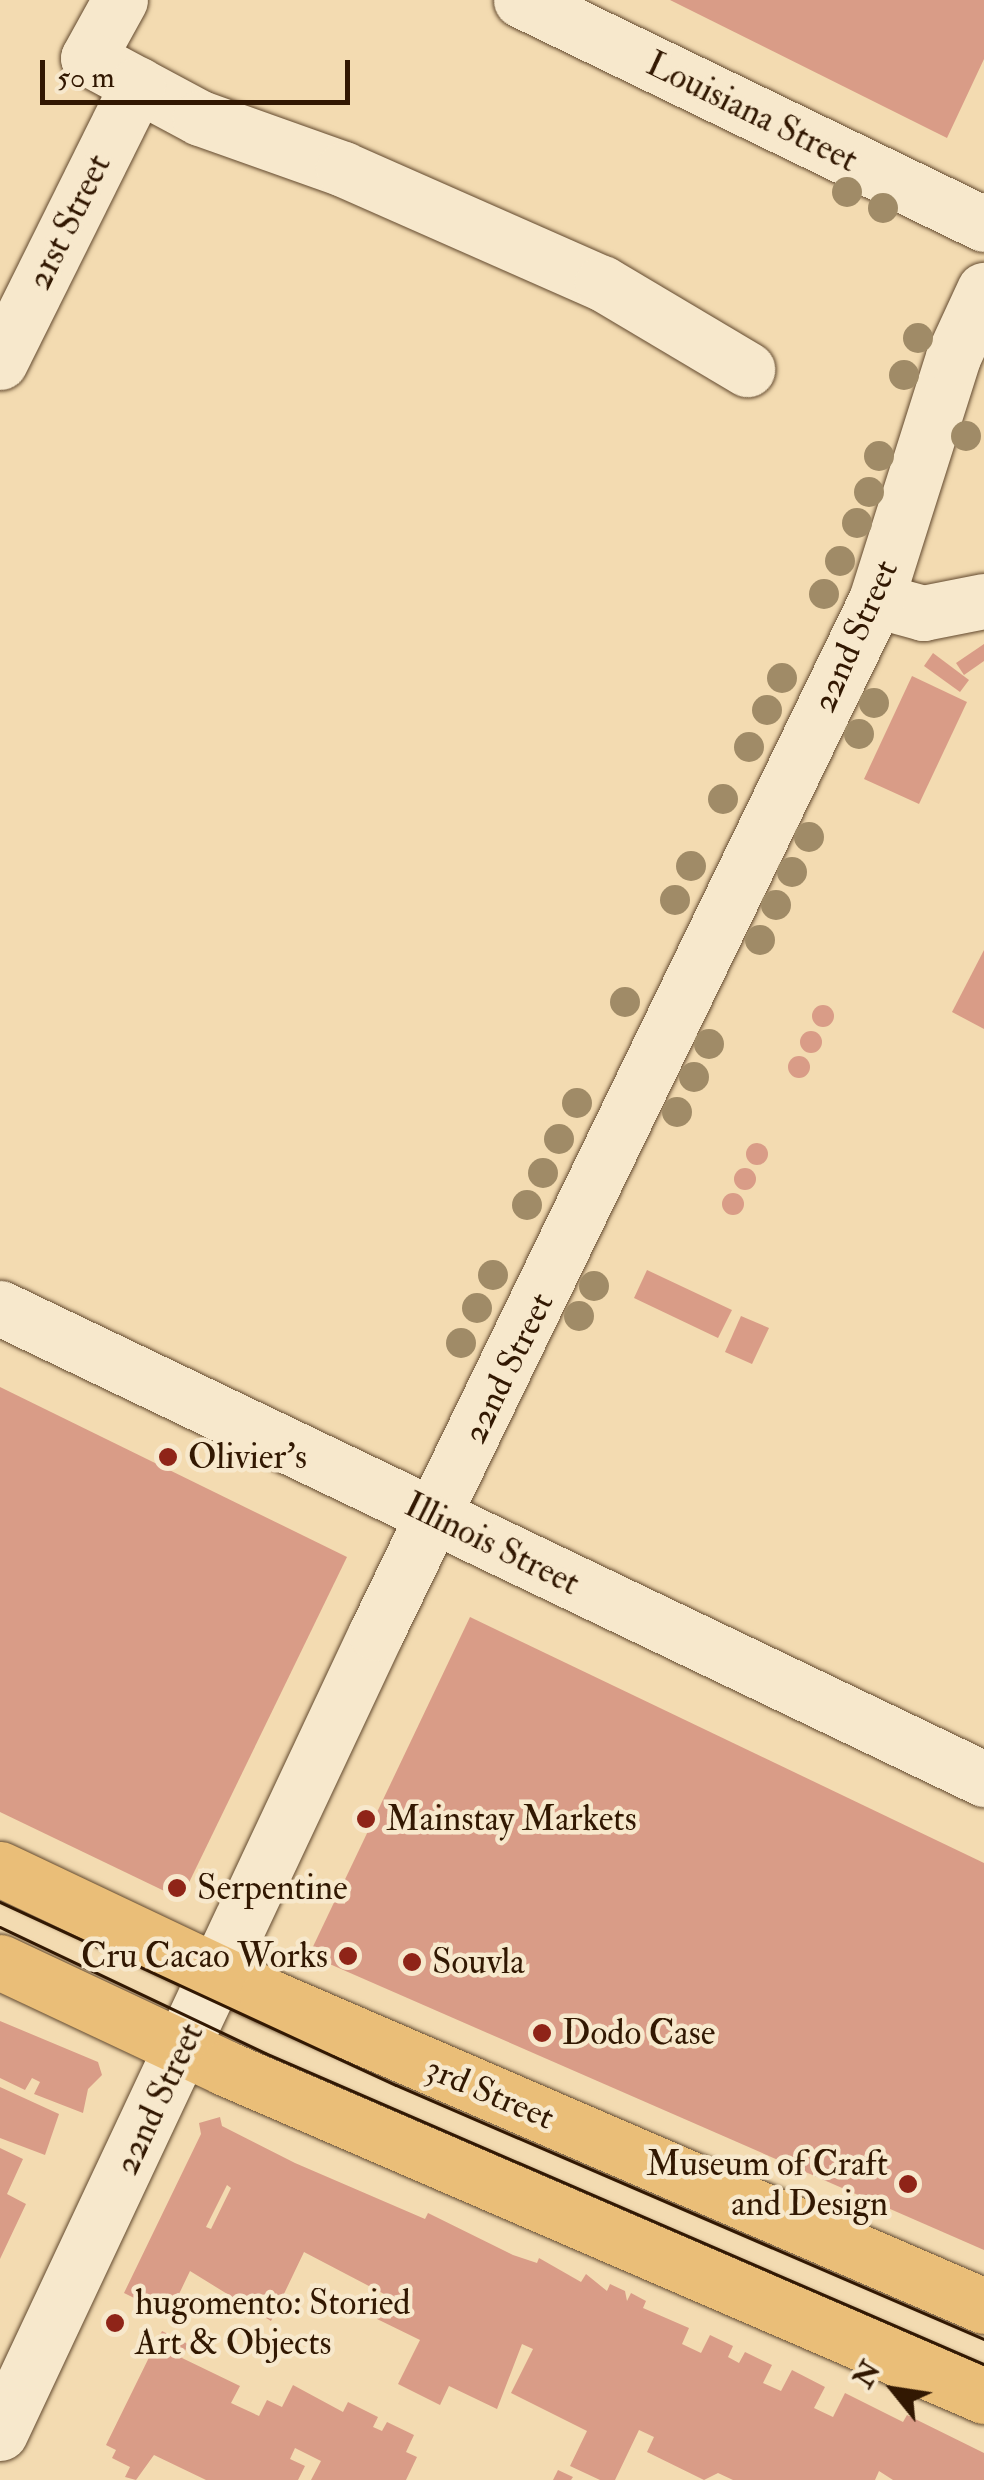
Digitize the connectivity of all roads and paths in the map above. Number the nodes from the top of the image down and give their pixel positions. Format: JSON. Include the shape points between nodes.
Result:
{"nodes":[{"id":1,"x":120,"y":0,"type":"edge"},
{"id":2,"x":521,"y":0,"type":"edge"},
{"id":3,"x":138,"y":84,"type":"junction"},
{"id":4,"x":984,"y":224,"type":"edge"},
{"id":5,"x":984,"y":290,"type":"edge"},
{"id":6,"x":0,"y":362,"type":"edge"},
{"id":7,"x":747,"y":369,"type":"dead end"},
{"id":8,"x":876,"y":600,"type":"junction"},
{"id":9,"x":984,"y":601,"type":"edge"},
{"id":10,"x":0,"y":1308,"type":"edge"},
{"id":11,"x":435,"y":1516,"type":"junction"},
{"id":12,"x":984,"y":1779,"type":"edge"},
{"id":13,"x":0,"y":1869,"type":"edge"},
{"id":14,"x":0,"y":1962,"type":"edge"},
{"id":15,"x":218,"y":1974,"type":"junction"},
{"id":16,"x":182,"y":2050,"type":"junction"},
{"id":17,"x":984,"y":2306,"type":"edge"},
{"id":18,"x":984,"y":2396,"type":"edge"},
{"id":19,"x":0,"y":2434,"type":"edge"}],
"edges":[{"from":1,"to":3,"type":"street","via":[[88,58]]},
{"from":2,"to":4,"type":"street","name":"Louisiana Street"},
{"from":3,"to":6,"type":"street","name":"21st Street"},
{"from":3,"to":7,"type":"street","via":[[200,118],[343,169],[602,283]]},
{"from":5,"to":8,"type":"street","name":"22nd Street","via":[[953,357]]},
{"from":8,"to":9,"type":"street","via":[[924,612]]},
{"from":8,"to":11,"type":"street","name":"22nd Street"},
{"from":10,"to":11,"type":"street","name":"Illinois Street"},
{"from":11,"to":12,"type":"street","name":"Illinois Street"},
{"from":11,"to":15,"type":"street","name":"22nd Street"},
{"from":13,"to":15,"type":"main road","name":"3rd Street"},
{"from":14,"to":16,"type":"main road"},
{"from":15,"to":16,"type":"street","name":"22nd Street"},
{"from":15,"to":17,"type":"main road","name":"3rd Street"},
{"from":16,"to":18,"type":"main road"},
{"from":16,"to":19,"type":"street","name":"22nd Street"}]}
